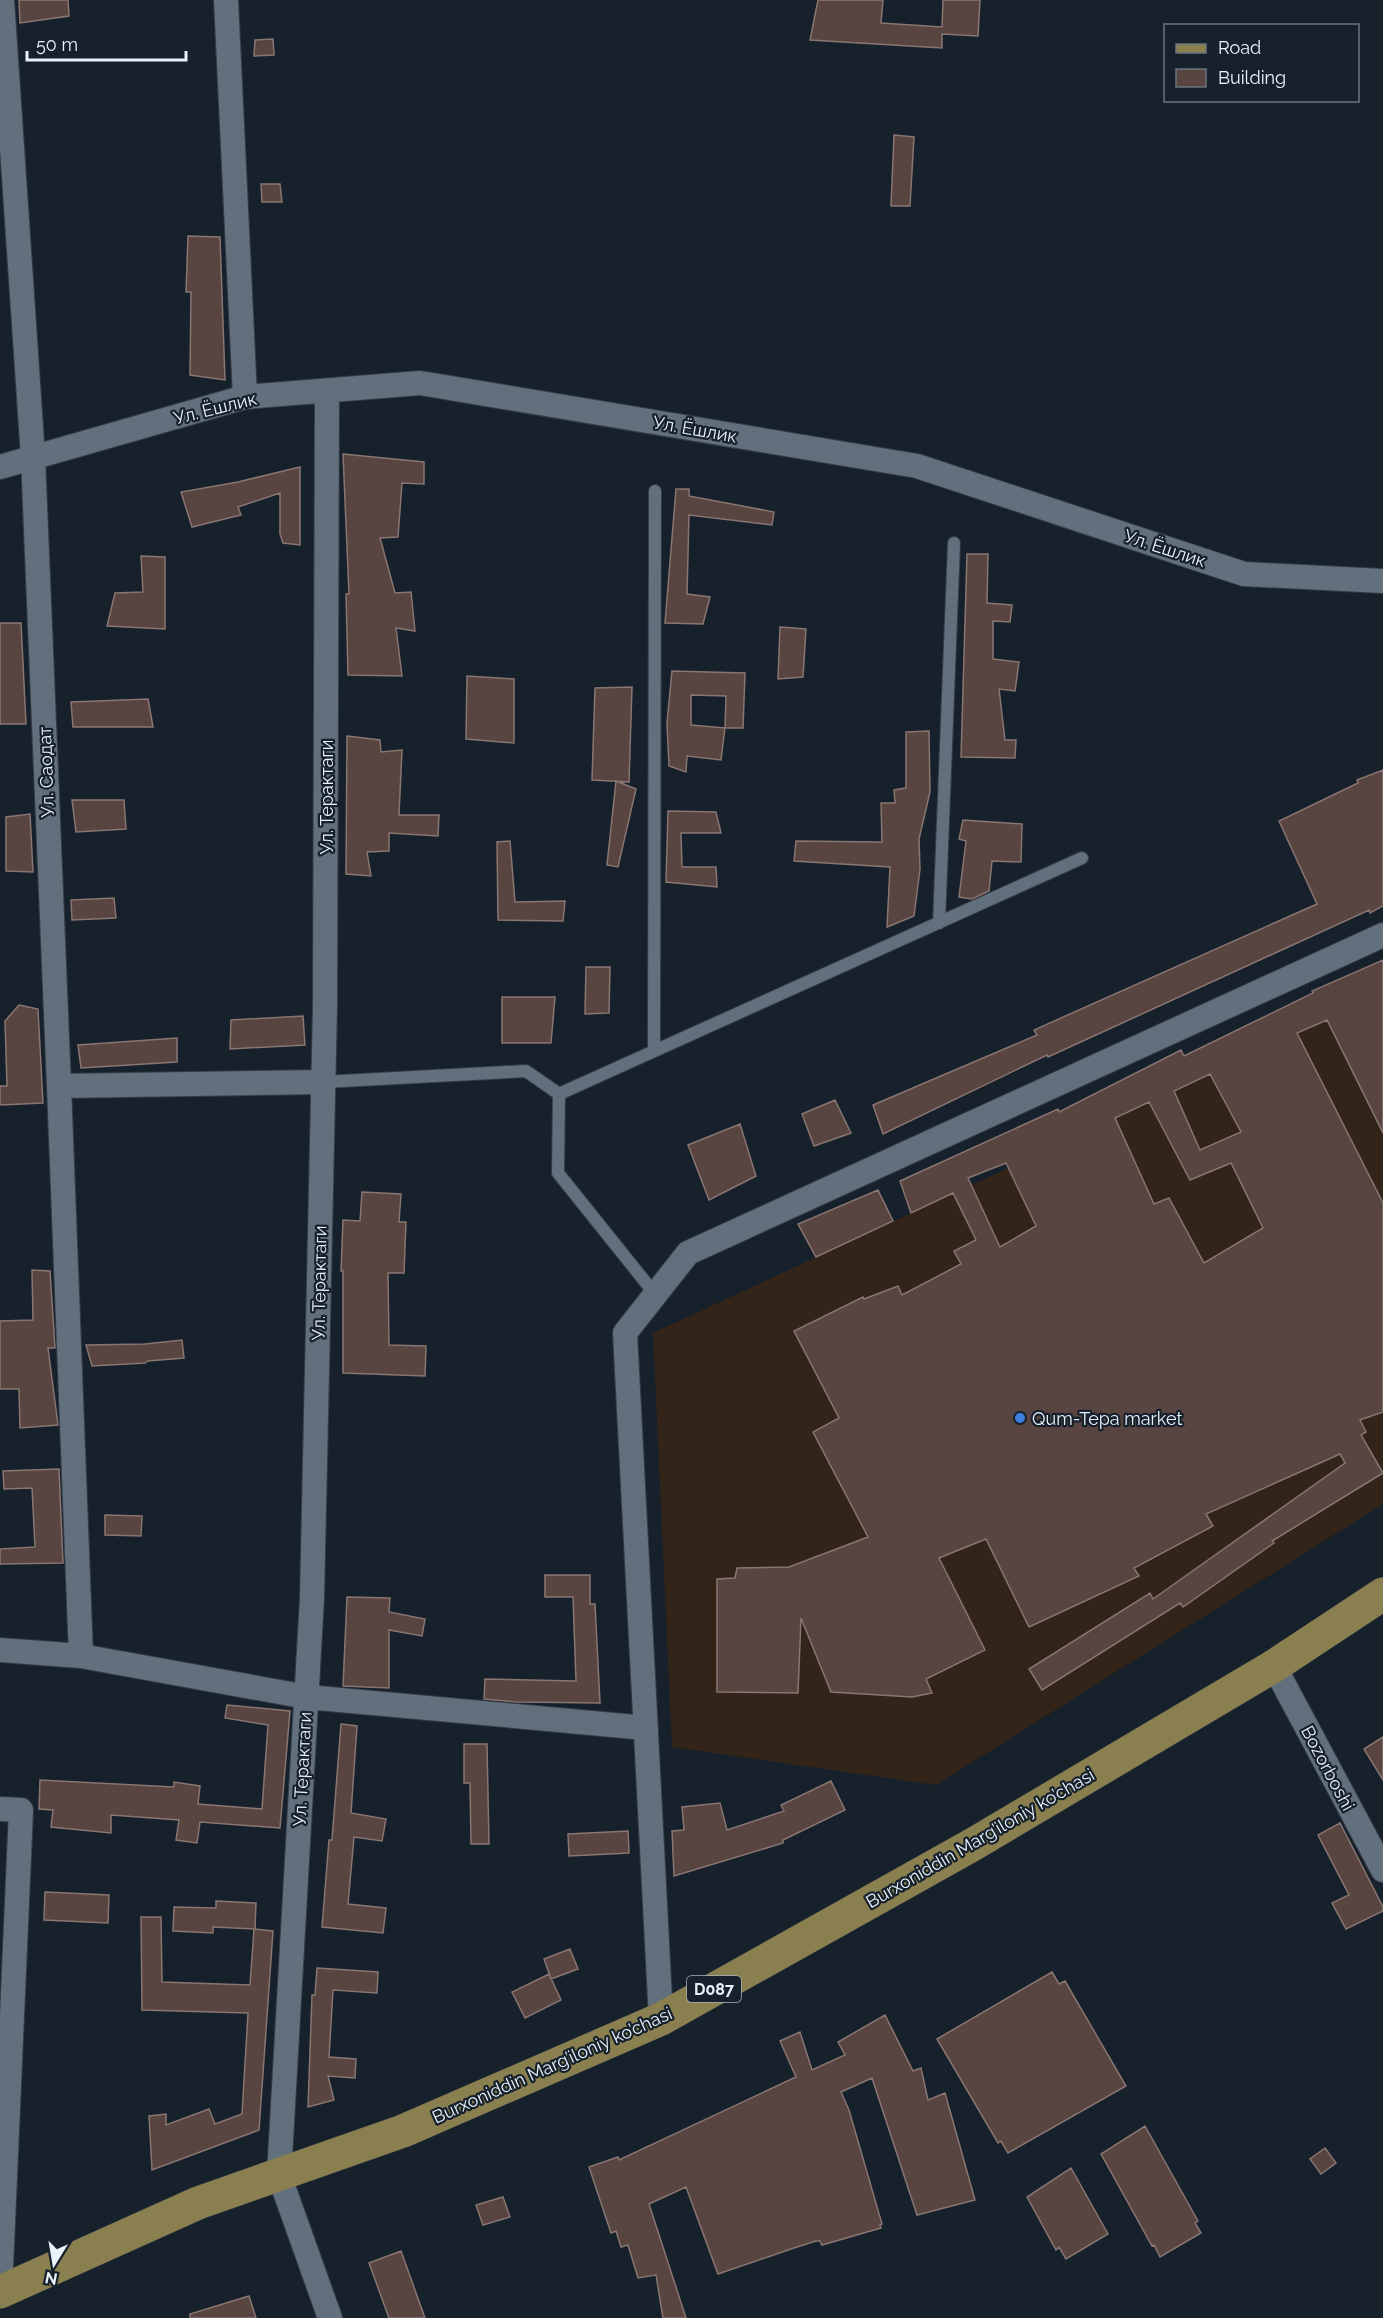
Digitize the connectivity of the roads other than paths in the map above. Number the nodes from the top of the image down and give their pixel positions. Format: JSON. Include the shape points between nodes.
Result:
{"nodes":[{"id":1,"x":2,"y":0,"type":"edge"},
{"id":2,"x":225,"y":0,"type":"edge"},
{"id":3,"x":327,"y":391,"type":"junction"},
{"id":4,"x":245,"y":398,"type":"junction"},
{"id":5,"x":33,"y":458,"type":"junction"},
{"id":6,"x":0,"y":467,"type":"edge"},
{"id":7,"x":655,"y":491,"type":"dead end"},
{"id":8,"x":954,"y":543,"type":"dead end"},
{"id":9,"x":1383,"y":581,"type":"edge"},
{"id":10,"x":1082,"y":858,"type":"dead end"},
{"id":11,"x":939,"y":923,"type":"junction"},
{"id":12,"x":1383,"y":935,"type":"edge"},
{"id":13,"x":654,"y":1051,"type":"junction"},
{"id":14,"x":323,"y":1082,"type":"junction"},
{"id":15,"x":59,"y":1086,"type":"junction"},
{"id":16,"x":559,"y":1094,"type":"junction"},
{"id":17,"x":655,"y":1294,"type":"junction"},
{"id":18,"x":1383,"y":1594,"type":"edge"},
{"id":19,"x":0,"y":1650,"type":"edge"},
{"id":20,"x":81,"y":1656,"type":"junction"},
{"id":21,"x":1274,"y":1666,"type":"junction"},
{"id":22,"x":307,"y":1697,"type":"junction"},
{"id":23,"x":646,"y":1728,"type":"junction"},
{"id":24,"x":0,"y":1809,"type":"edge"},
{"id":25,"x":1383,"y":1870,"type":"edge"},
{"id":26,"x":661,"y":2019,"type":"junction"},
{"id":27,"x":4,"y":2119,"type":"edge"},
{"id":28,"x":279,"y":2175,"type":"junction"},
{"id":29,"x":0,"y":2292,"type":"edge"},
{"id":30,"x":330,"y":2318,"type":"edge"}],
"edges":[{"from":1,"to":5,"type":"street","name":"Ул. Саодат"},
{"from":2,"to":4,"type":"street"},
{"from":3,"to":4,"type":"street","name":"Ул. Ёшлик"},
{"from":3,"to":9,"type":"street","name":"Ул. Ёшлик","via":[[420,383],[917,466],[1244,574]]},
{"from":3,"to":14,"type":"street","name":"Ул. Терактаги"},
{"from":4,"to":5,"type":"street","name":"Ул. Ёшлик"},
{"from":5,"to":6,"type":"street","name":"Ул. Ёшлик"},
{"from":5,"to":15,"type":"street","name":"Ул. Саодат"},
{"from":7,"to":13,"type":"lane"},
{"from":8,"to":11,"type":"lane"},
{"from":10,"to":11,"type":"lane"},
{"from":11,"to":13,"type":"lane"},
{"from":12,"to":17,"type":"street","via":[[688,1253]]},
{"from":13,"to":16,"type":"lane"},
{"from":14,"to":15,"type":"street"},
{"from":14,"to":16,"type":"lane","via":[[526,1071]]},
{"from":14,"to":22,"type":"street","name":"Ул. Терактаги"},
{"from":15,"to":20,"type":"street","name":"Ул. Саодат"},
{"from":16,"to":17,"type":"lane","via":[[558,1173]]},
{"from":17,"to":23,"type":"street","via":[[625,1333]]},
{"from":18,"to":21,"type":"main road","name":"Burxoniddin Marg’iloniy ko’chasi","number":"D087"},
{"from":19,"to":20,"type":"street"},
{"from":20,"to":22,"type":"street"},
{"from":21,"to":25,"type":"street","name":"Bozorboshi"},
{"from":21,"to":26,"type":"main road","name":"Burxoniddin Marg’iloniy ko’chasi","number":"D087","via":[[972,1845]]},
{"from":22,"to":23,"type":"street"},
{"from":22,"to":28,"type":"street","name":"Ул. Терактаги"},
{"from":23,"to":26,"type":"street"},
{"from":24,"to":27,"type":"street","via":[[21,1810]]},
{"from":26,"to":28,"type":"main road","name":"Burxoniddin Marg’iloniy ko’chasi","number":"D087","via":[[403,2131]]},
{"from":27,"to":29,"type":"street"},
{"from":28,"to":29,"type":"main road","name":"Burxoniddin Marg’iloniy ko’chasi","number":"D087","via":[[198,2203]]},
{"from":28,"to":30,"type":"street"}]}
